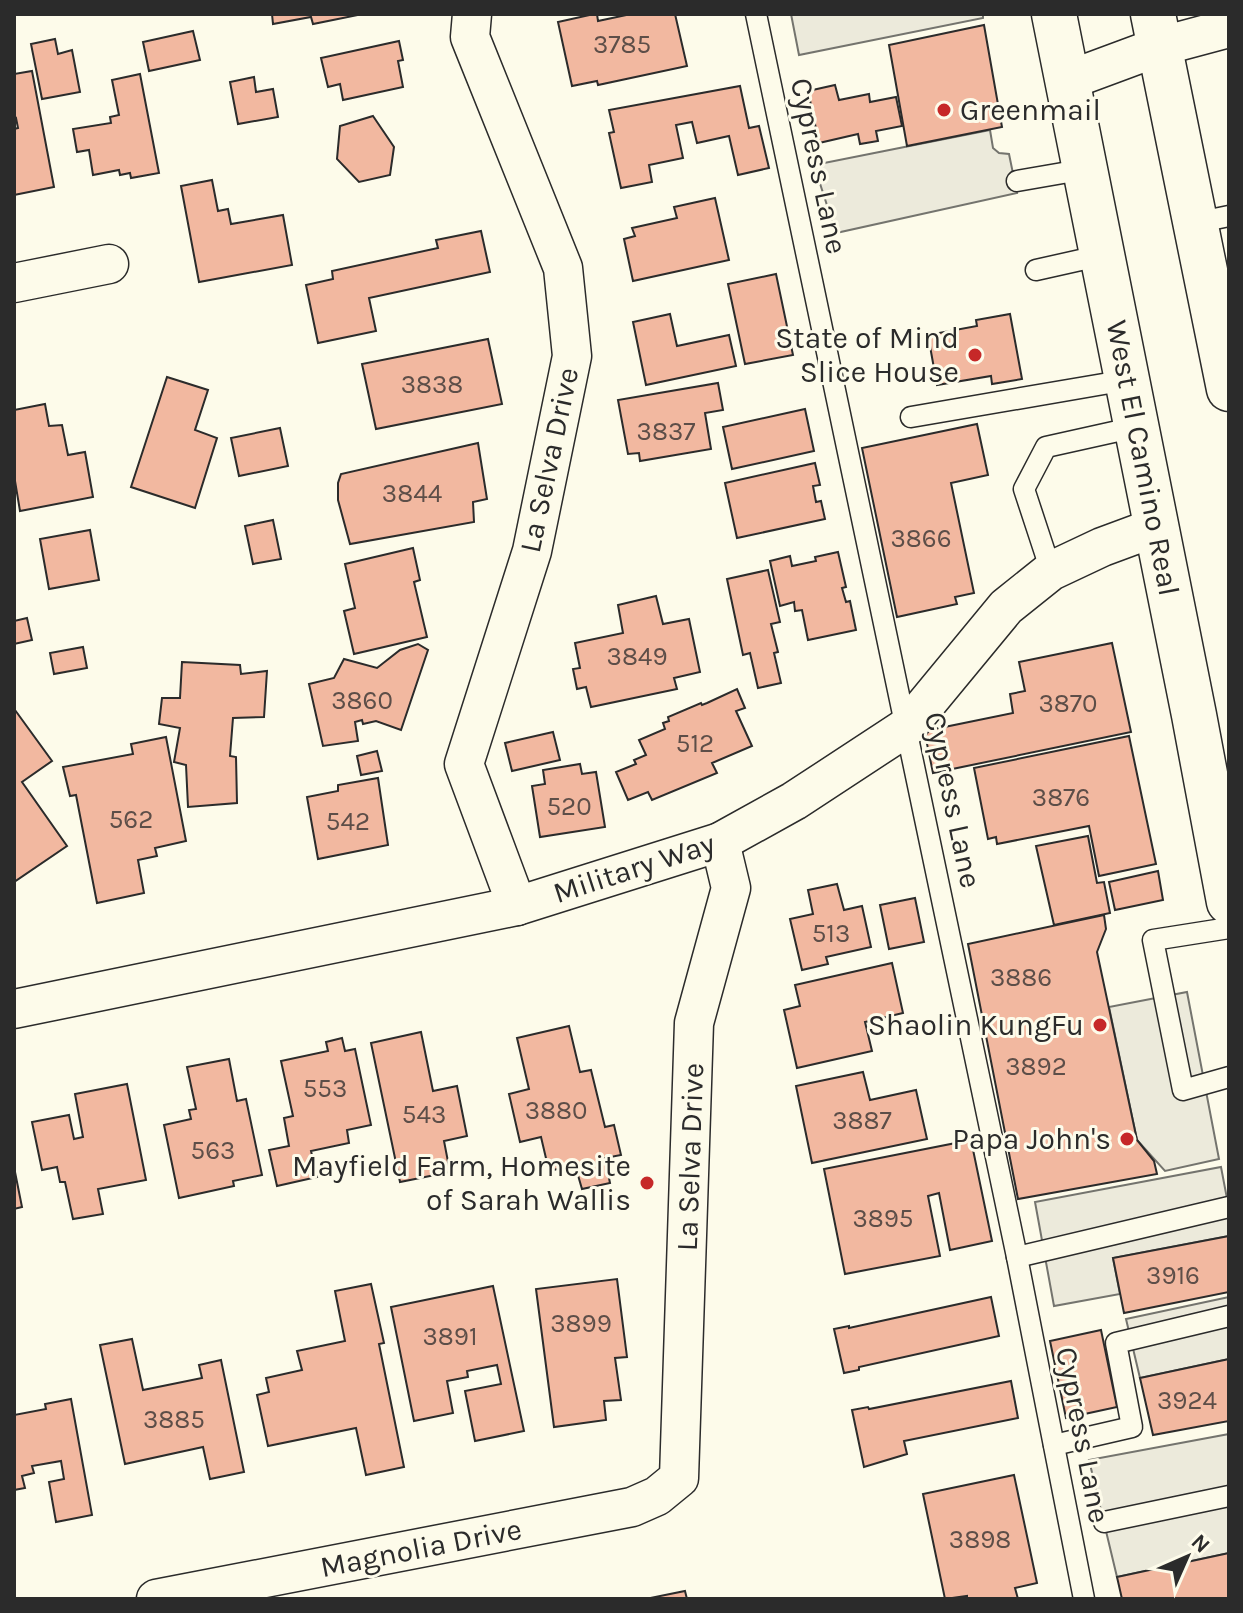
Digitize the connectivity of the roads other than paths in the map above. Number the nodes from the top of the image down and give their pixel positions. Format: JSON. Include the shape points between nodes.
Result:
{"nodes":[{"id":1,"x":472,"y":14,"type":"edge"},
{"id":2,"x":756,"y":14,"type":"edge"},
{"id":3,"x":1054,"y":14,"type":"edge"},
{"id":4,"x":1229,"y":28,"type":"edge"},
{"id":5,"x":1156,"y":31,"type":"edge"},
{"id":6,"x":1069,"y":80,"type":"junction"},
{"id":7,"x":1086,"y":169,"type":"junction"},
{"id":8,"x":1017,"y":181,"type":"dead end"},
{"id":9,"x":1212,"y":219,"type":"edge"},
{"id":10,"x":1103,"y":255,"type":"junction"},
{"id":11,"x":109,"y":264,"type":"dead end"},
{"id":12,"x":1036,"y":270,"type":"dead end"},
{"id":13,"x":14,"y":283,"type":"edge"},
{"id":14,"x":1224,"y":332,"type":"edge"},
{"id":15,"x":1127,"y":380,"type":"junction"},
{"id":16,"x":1229,"y":389,"type":"edge"},
{"id":17,"x":911,"y":417,"type":"dead end"},
{"id":18,"x":1136,"y":427,"type":"junction"},
{"id":19,"x":1156,"y":527,"type":"junction"},
{"id":20,"x":1051,"y":571,"type":"junction"},
{"id":21,"x":907,"y":727,"type":"junction"},
{"id":22,"x":720,"y":842,"type":"junction"},
{"id":23,"x":1229,"y":902,"type":"edge"},
{"id":24,"x":517,"y":906,"type":"junction"},
{"id":25,"x":1229,"y":928,"type":"edge"},
{"id":26,"x":14,"y":1009,"type":"edge"},
{"id":27,"x":1229,"y":1077,"type":"edge"},
{"id":28,"x":1229,"y":1207,"type":"edge"},
{"id":29,"x":1017,"y":1257,"type":"junction"},
{"id":30,"x":1229,"y":1316,"type":"edge"},
{"id":31,"x":1054,"y":1445,"type":"junction"},
{"id":32,"x":679,"y":1478,"type":"joint"},
{"id":33,"x":1229,"y":1496,"type":"edge"},
{"id":34,"x":1104,"y":1522,"type":"dead end"},
{"id":35,"x":156,"y":1599,"type":"edge"},
{"id":36,"x":1084,"y":1599,"type":"edge"}],
"edges":[{"from":1,"to":24,"type":"street","name":"La Selva Drive","via":[[470,37],[563,268],[572,356],[532,551],[464,764]]},
{"from":2,"to":21,"type":"lane","name":"Cypress Lane"},
{"from":3,"to":6,"type":"main road","name":"West El Camino Real"},
{"from":4,"to":5,"type":"street"},
{"from":5,"to":6,"type":"street"},
{"from":5,"to":9,"type":"main road"},
{"from":6,"to":7,"type":"main road","name":"West El Camino Real"},
{"from":7,"to":8,"type":"lane"},
{"from":7,"to":10,"type":"main road","name":"West El Camino Real"},
{"from":9,"to":14,"type":"main road"},
{"from":10,"to":12,"type":"lane"},
{"from":10,"to":15,"type":"main road","name":"West El Camino Real"},
{"from":11,"to":13,"type":"street"},
{"from":14,"to":16,"type":"main road"},
{"from":15,"to":17,"type":"lane"},
{"from":15,"to":18,"type":"main road","name":"West El Camino Real"},
{"from":18,"to":19,"type":"main road","name":"West El Camino Real"},
{"from":18,"to":20,"type":"lane","via":[[1046,447],[1024,489]]},
{"from":19,"to":20,"type":"street","name":"Military Way"},
{"from":19,"to":23,"type":"main road","name":"West El Camino Real"},
{"from":20,"to":21,"type":"street","name":"Military Way","via":[[1006,607]]},
{"from":21,"to":22,"type":"street","name":"Military Way"},
{"from":21,"to":29,"type":"lane","name":"Cypress Lane"},
{"from":22,"to":24,"type":"street","name":"Military Way"},
{"from":22,"to":32,"type":"street","name":"La Selva Drive","via":[[731,888],[694,1023]]},
{"from":24,"to":26,"type":"street","name":"Military Way"},
{"from":25,"to":27,"type":"lane","via":[[1153,940],[1183,1090]]},
{"from":28,"to":29,"type":"lane"},
{"from":29,"to":31,"type":"lane","name":"Cypress Lane"},
{"from":30,"to":31,"type":"lane","via":[[1116,1343],[1132,1427]]},
{"from":31,"to":36,"type":"lane","name":"Cypress Lane"},
{"from":32,"to":35,"type":"street","name":"Magnolia Drive","via":[[632,1507]]},
{"from":33,"to":34,"type":"lane"}]}
